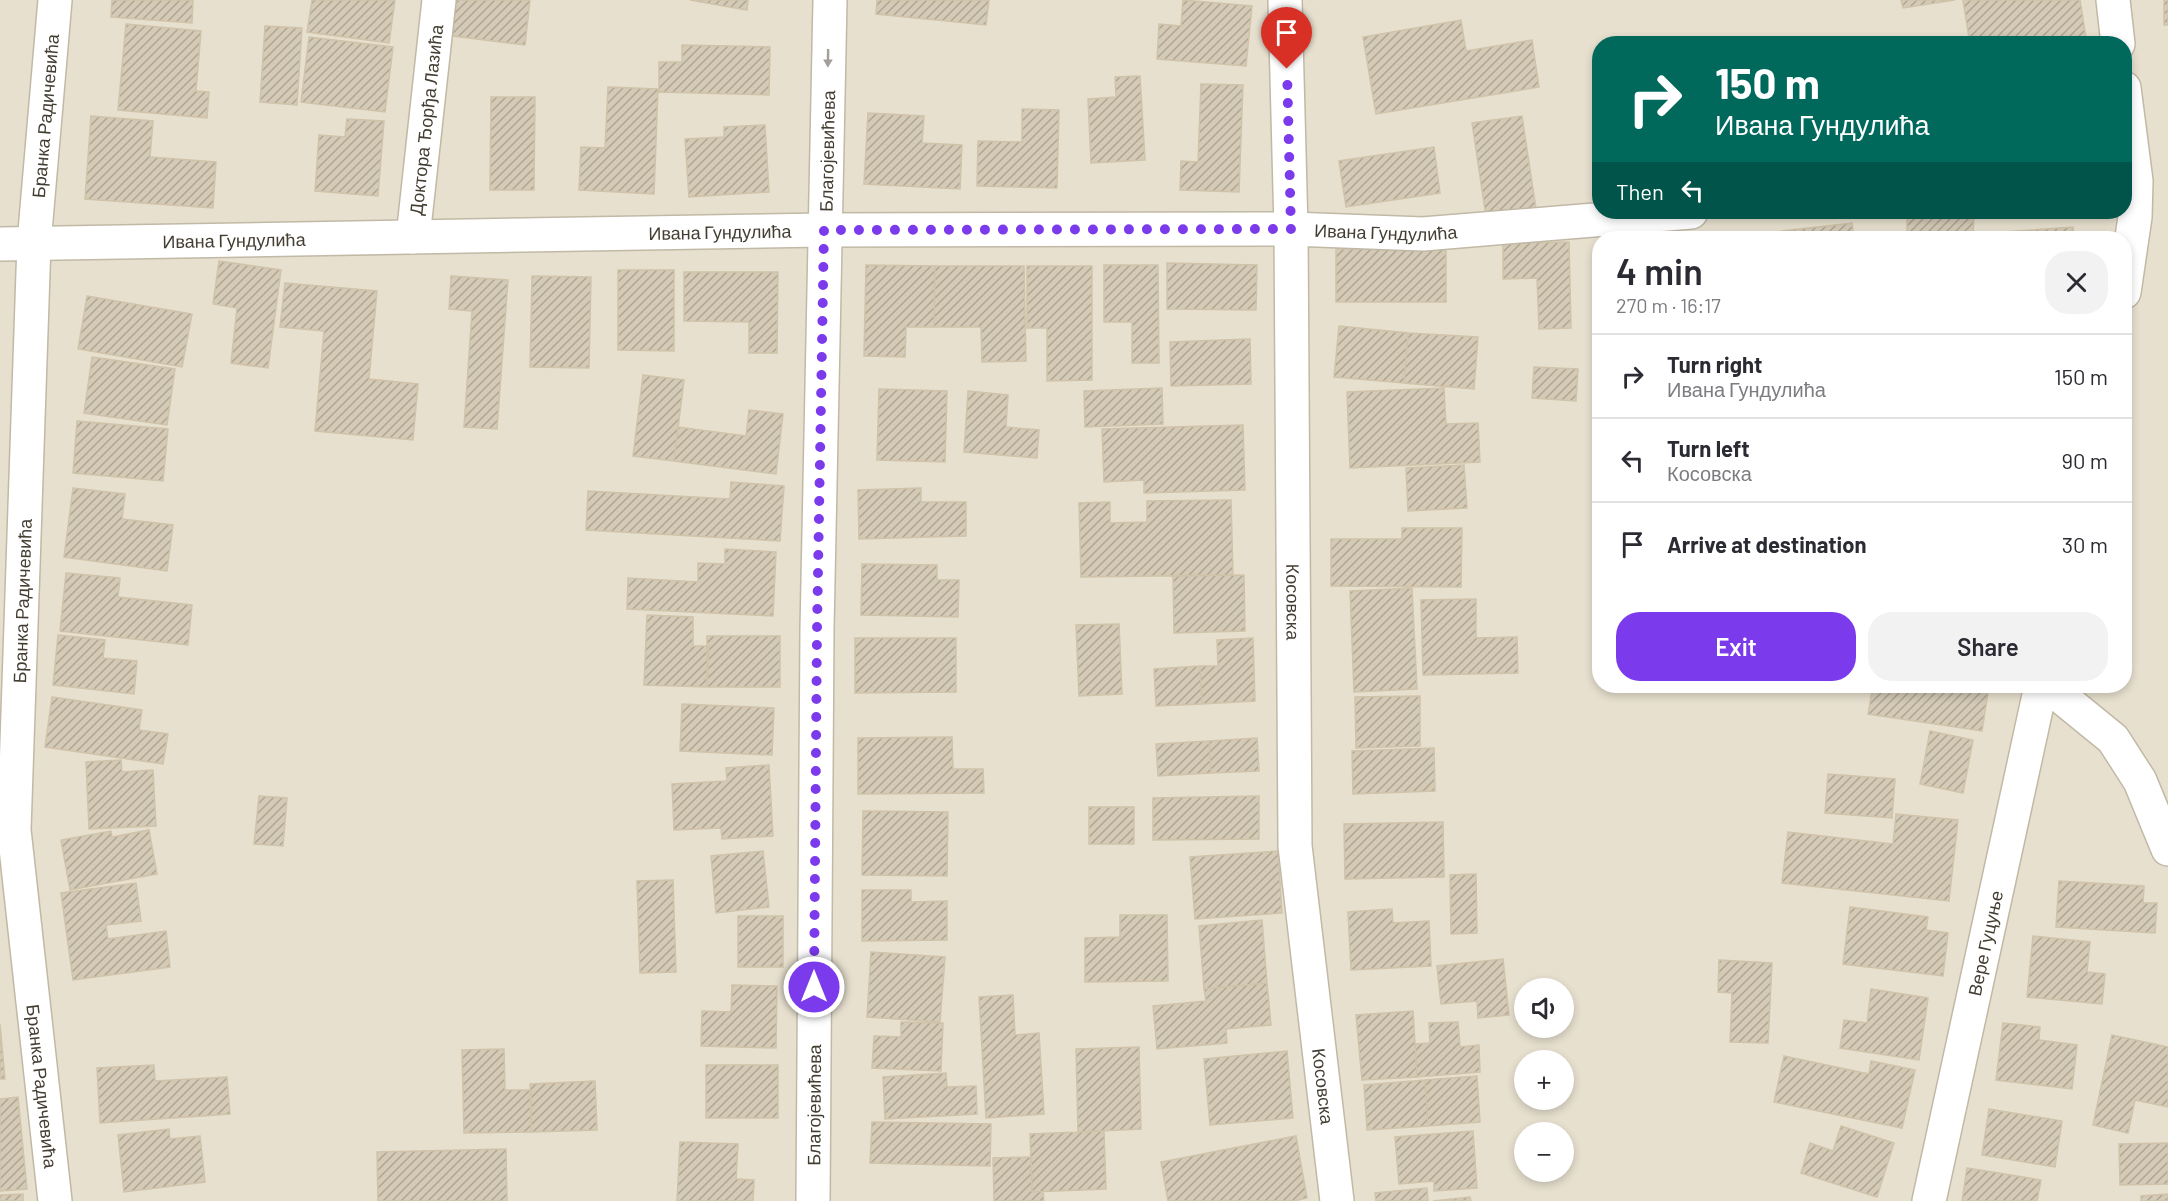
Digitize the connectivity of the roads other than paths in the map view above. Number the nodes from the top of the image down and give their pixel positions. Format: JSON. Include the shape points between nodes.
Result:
{"nodes":[{"id":1,"x":55,"y":0,"type":"edge"},
{"id":2,"x":439,"y":0,"type":"edge"},
{"id":3,"x":830,"y":0,"type":"edge"},
{"id":4,"x":1285,"y":0,"type":"edge"},
{"id":5,"x":2113,"y":0,"type":"edge"},
{"id":6,"x":2117,"y":36,"type":"edge"},
{"id":7,"x":2132,"y":196,"type":"edge"},
{"id":8,"x":1605,"y":219,"type":"edge"},
{"id":9,"x":1291,"y":229,"type":"junction"},
{"id":10,"x":824,"y":230,"type":"junction"},
{"id":11,"x":413,"y":237,"type":"junction"},
{"id":12,"x":2132,"y":237,"type":"edge"},
{"id":13,"x":33,"y":243,"type":"junction"},
{"id":14,"x":0,"y":244,"type":"edge"},
{"id":15,"x":2039,"y":693,"type":"edge"},
{"id":16,"x":2057,"y":693,"type":"edge"},
{"id":17,"x":2168,"y":849,"type":"edge"},
{"id":18,"x":55,"y":1201,"type":"edge"},
{"id":19,"x":813,"y":1201,"type":"edge"},
{"id":20,"x":1337,"y":1201,"type":"edge"},
{"id":21,"x":1929,"y":1201,"type":"edge"}],
"edges":[{"from":1,"to":13,"type":"street","name":"Бранка Радичевића"},
{"from":2,"to":11,"type":"street","name":"Доктора Ђорђа Лазића"},
{"from":3,"to":10,"type":"street","name":"Благојевићева","one_way":true},
{"from":4,"to":9,"type":"street","name":"Косовска"},
{"from":5,"to":6,"type":"street"},
{"from":7,"to":12,"type":"street"},
{"from":8,"to":9,"type":"street","name":"Ивана Гундулића","via":[[1422,234]]},
{"from":9,"to":10,"type":"street","name":"Ивана Гундулића"},
{"from":9,"to":20,"type":"street","name":"Косовска","via":[[1294,846]]},
{"from":10,"to":11,"type":"street","name":"Ивана Гундулића"},
{"from":10,"to":19,"type":"street","name":"Благојевићева"},
{"from":11,"to":13,"type":"street","name":"Ивана Гундулића"},
{"from":13,"to":14,"type":"street","name":"Ивана Гундулића"},
{"from":13,"to":18,"type":"street","name":"Бранка Радичевића","via":[[14,830]]},
{"from":15,"to":21,"type":"street","name":"Вере Гуцуње"},
{"from":16,"to":17,"type":"street","via":[[2113,739],[2140,781]]}]}
